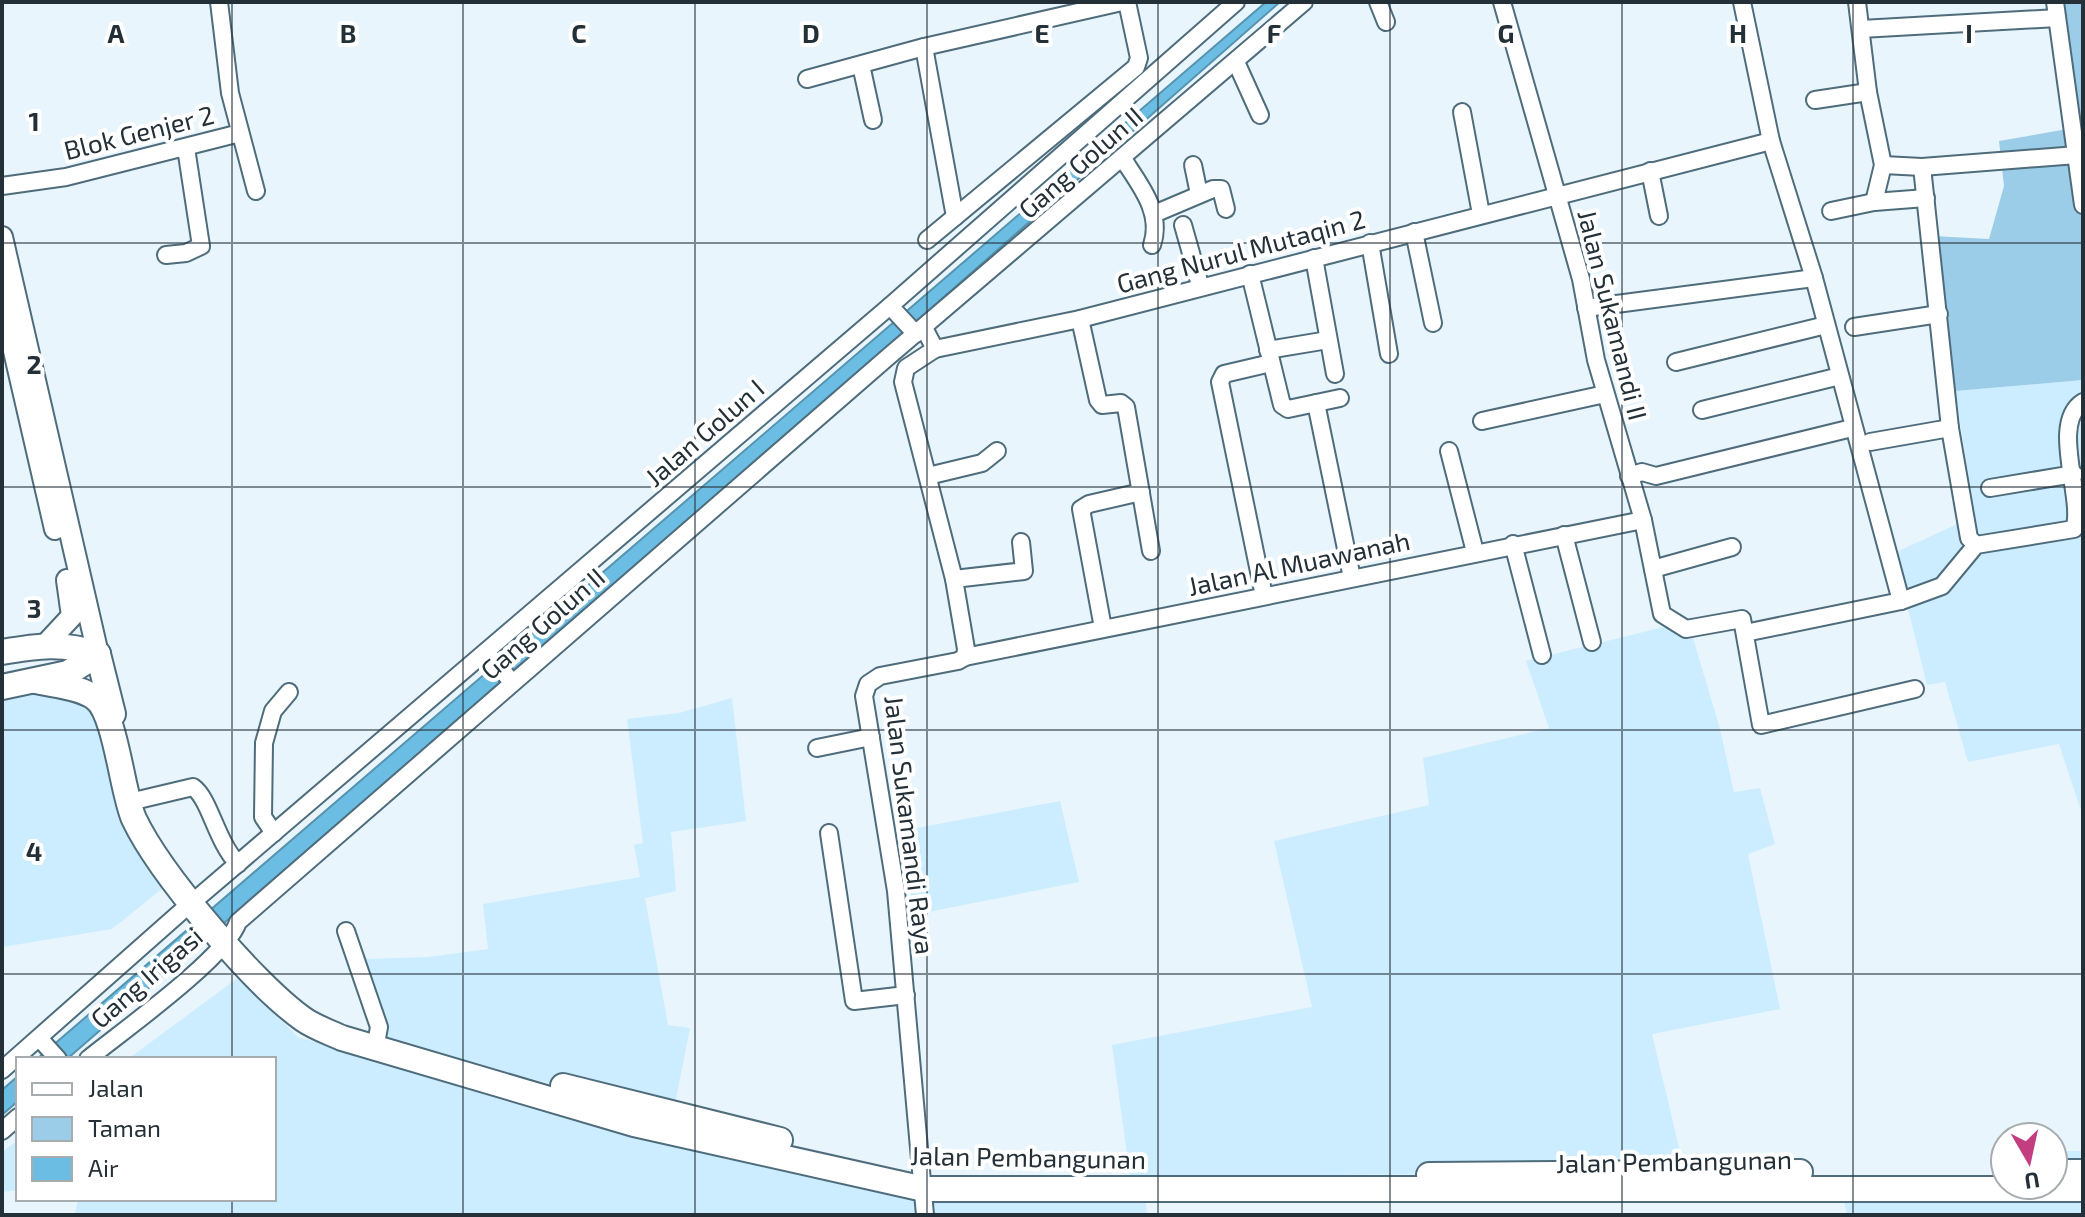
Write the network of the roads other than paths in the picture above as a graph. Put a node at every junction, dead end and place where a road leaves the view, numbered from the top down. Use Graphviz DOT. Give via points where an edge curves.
graph roads {
  1 [pos="219,2"];
  2 [pos="1125,2"];
  3 [pos="1236,2"];
  4 [pos="1304,2"];
  5 [pos="1378,2"];
  6 [pos="1502,2"];
  7 [pos="1742,2"];
  8 [pos="1857,2"];
  9 [pos="1074,6"];
  10 [pos="2056,10"];
  11 [pos="1386,22"];
  12 [pos="1861,29"];
  13 [pos="924,47"];
  14 [pos="1236,62"];
  15 [pos="861,65"];
  16 [pos="807,79"];
  17 [pos="1868,92"];
  18 [pos="1815,100"];
  19 [pos="1462,112"];
  20 [pos="1260,115"];
  21 [pos="873,120"];
  22 [pos="240,133"];
  23 [pos="1771,141"];
  24 [pos="186,148"];
  25 [pos="2077,155"];
  26 [pos="1123,159"];
  27 [pos="1193,165"];
  28 [pos="1883,165"];
  29 [pos="1922,167"];
  30 [pos="1650,171"];
  31 [pos="2,186"];
  32 [pos="256,191"];
  33 [pos="1199,194"];
  34 [pos="1557,195"];
  35 [pos="1926,198"];
  36 [pos="1874,202"];
  37 [pos="2083,205"];
  38 [pos="1226,209"];
  39 [pos="1831,211"];
  40 [pos="1154,214"];
  41 [pos="1481,214"];
  42 [pos="1659,216"];
  43 [pos="955,217"];
  44 [pos="1183,225"];
  45 [pos="1414,232"];
  46 [pos="2,237"];
  47 [pos="927,240"];
  48 [pos="1370,243"];
  49 [pos="1152,245"];
  50 [pos="166,255"];
  51 [pos="1314,258"];
  52 [pos="1250,274"];
  53 [pos="1814,278"];
  54 [pos="1200,285"];
  55 [pos="2,299"];
  56 [pos="892,308"];
  57 [pos="1586,308"];
  58 [pos="1939,314"];
  59 [pos="1080,319"];
  60 [pos="1433,323"];
  61 [pos="1826,325"];
  62 [pos="1854,327"];
  63 [pos="917,330"];
  64 [pos="1328,340"];
  65 [pos="935,349"];
  66 [pos="1389,354"];
  67 [pos="888,357"];
  68 [pos="1270,357"];
  69 [pos="1676,362"];
  70 [pos="906,368"];
  71 [pos="1335,374"];
  72 [pos="1840,376"];
  73 [pos="1605,394"];
  74 [pos="1340,398"];
  75 [pos="2083,402"];
  76 [pos="1316,403"];
  77 [pos="1702,410"];
  78 [pos="1482,421"];
  79 [pos="1852,428"];
  80 [pos="1950,428"];
  81 [pos="1870,442"];
  82 [pos="997,451"];
  83 [pos="1449,451"];
  84 [pos="2074,474"];
  85 [pos="928,476"];
  86 [pos="1629,476"];
  87 [pos="1990,488"];
  88 [pos="1141,492"];
  89 [pos="1643,520"];
  90 [pos="1564,535"];
  91 [pos="1021,542"];
  92 [pos="1513,544"];
  93 [pos="1976,545"];
  94 [pos="1732,547"];
  95 [pos="1151,551"];
  96 [pos="1475,552"];
  97 [pos="1653,569"];
  98 [pos="1352,578"];
  99 [pos="954,579"];
  100 [pos="1264,596"];
  101 [pos="1901,601"];
  102 [pos="1742,626"];
  103 [pos="1103,628"];
  104 [pos="1592,642"];
  105 [pos="46,644"];
  106 [pos="2,652"];
  107 [pos="98,654"];
  108 [pos="1542,655"];
  109 [pos="490,656"];
  110 [pos="965,657"];
  111 [pos="36,681"];
  112 [pos="511,681"];
  113 [pos="2,687"];
  114 [pos="1915,689"];
  115 [pos="289,692"];
  116 [pos="871,737"];
  117 [pos="817,748"];
  118 [pos="138,800"];
  119 [pos="274,833"];
  120 [pos="829,833"];
  121 [pos="238,864"];
  122 [pos="199,901"];
  123 [pos="346,931"];
  124 [pos="228,934"];
  125 [pos="906,995"];
  126 [pos="377,1038"];
  127 [pos="48,1048"];
  128 [pos="29,1057"];
  129 [pos="90,1057"];
  130 [pos="1989,1172"];
  131 [pos="923,1182"];
  132 [pos="2083,1189"];
  133 [pos="925,1215"];
  1 -- 22 [label="street"];
  2 -- 9 [label="street"];
  2 -- 43 [label="street" via="1139,58 1136,67"];
  3 -- 56 [label="street, Jalan Golun I"];
  4 -- 14 [label="street, Gang Golun II"];
  5 -- 11 [label="street"];
  6 -- 34 [label="street, Jalan Sukamandi II"];
  7 -- 23 [label="street"];
  8 -- 12 [label="street"];
  9 -- 13 [label="street"];
  10 -- 12 [label="street"];
  10 -- 25 [label="street"];
  12 -- 17 [label="street"];
  13 -- 15 [label="street"];
  13 -- 43 [label="street"];
  14 -- 20 [label="street"];
  14 -- 26 [label="street, Gang Golun II"];
  15 -- 16 [label="street"];
  15 -- 21 [label="street"];
  17 -- 18 [label="street"];
  17 -- 28 [label="street"];
  19 -- 41 [label="street"];
  22 -- 24 [label="street, Blok Genjer 2"];
  22 -- 32 [label="street"];
  23 -- 30 [label="street, Gang Nurul Mutaqin 2"];
  23 -- 53 [label="street"];
  24 -- 31 [label="street, Blok Genjer 2" via="66,177"];
  24 -- 50 [label="street" via="201,246"];
  25 -- 29 [label="street"];
  25 -- 37 [label="street"];
  26 -- 40 [label="street"];
  26 -- 63 [label="street, Gang Golun II"];
  27 -- 33 [label="street"];
  28 -- 29 [label="street"];
  28 -- 36 [label="street"];
  29 -- 35 [label="street"];
  30 -- 34 [label="street, Gang Nurul Mutaqin 2"];
  30 -- 42 [label="street"];
  33 -- 38 [label="street" via="1221,189"];
  33 -- 40 [label="street"];
  34 -- 41 [label="street, Gang Nurul Mutaqin 2"];
  34 -- 57 [label="street, Jalan Sukamandi II"];
  35 -- 36 [label="street"];
  35 -- 58 [label="street"];
  36 -- 39 [label="street"];
  40 -- 49 [label="street" via="1157,231"];
  41 -- 45 [label="street, Gang Nurul Mutaqin 2"];
  43 -- 47 [label="street"];
  44 -- 54 [label="street"];
  45 -- 48 [label="street, Gang Nurul Mutaqin 2"];
  45 -- 60 [label="street"];
  46 -- 107 [label="street"];
  48 -- 51 [label="street, Gang Nurul Mutaqin 2"];
  48 -- 66 [label="street"];
  51 -- 52 [label="street, Gang Nurul Mutaqin 2"];
  51 -- 64 [label="street"];
  52 -- 54 [label="street, Gang Nurul Mutaqin 2"];
  52 -- 68 [label="street"];
  53 -- 57 [label="street"];
  53 -- 61 [label="street"];
  54 -- 59 [label="street, Gang Nurul Mutaqin 2"];
  55 -- 105 [label="street" via="72,601 72,616"];
  56 -- 63 [label="street"];
  56 -- 109 [label="street, Jalan Golun I"];
  57 -- 73 [label="street, Jalan Sukamandi II"];
  58 -- 62 [label="street"];
  58 -- 80 [label="street"];
  59 -- 65 [label="street, Gang Nurul Mutaqin 2"];
  59 -- 88 [label="street" via="1098,400 1126,407"];
  61 -- 69 [label="street"];
  61 -- 72 [label="street"];
  63 -- 65 [label="street"];
  63 -- 67 [label="street, Gang Golun II"];
  64 -- 68 [label="street"];
  64 -- 71 [label="street"];
  65 -- 70 [label="street"];
  67 -- 70 [label="street"];
  67 -- 112 [label="street, Gang Golun II"];
  68 -- 76 [label="street" via="1284,408"];
  68 -- 100 [label="street" via="1224,374 1220,382"];
  70 -- 85 [label="street" via="903,382"];
  72 -- 77 [label="street"];
  72 -- 79 [label="street"];
  73 -- 78 [label="street"];
  73 -- 86 [label="street, Jalan Sukamandi II"];
  74 -- 76 [label="street"];
  75 -- 84 [label="street" via="2070,425"];
  76 -- 98 [label="street"];
  79 -- 86 [label="street" via="1656,476"];
  79 -- 101 [label="street"];
  80 -- 81 [label="street"];
  80 -- 93 [label="street" via="1969,538"];
  82 -- 85 [label="street" via="982,463"];
  83 -- 96 [label="street"];
  84 -- 87 [label="street"];
  84 -- 93 [label="street" via="2080,514 2074,529"];
  85 -- 99 [label="street"];
  86 -- 89 [label="street, Jalan Sukamandi II"];
  88 -- 95 [label="street"];
  88 -- 103 [label="street" via="1081,509"];
  89 -- 90 [label="street, Jalan Al Muawanah"];
  89 -- 97 [label="street, Jalan Sukamandi II"];
  90 -- 92 [label="street, Jalan Al Muawanah"];
  90 -- 104 [label="street"];
  91 -- 99 [label="street" via="1024,571"];
  92 -- 96 [label="street, Jalan Al Muawanah"];
  92 -- 108 [label="street"];
  93 -- 101 [label="street" via="1942,586"];
  94 -- 97 [label="street"];
  96 -- 98 [label="street, Jalan Al Muawanah"];
  97 -- 102 [label="street, Jalan Sukamandi II" via="1662,614 1686,629"];
  98 -- 100 [label="street, Jalan Al Muawanah"];
  99 -- 110 [label="street"];
  100 -- 103 [label="street, Jalan Al Muawanah"];
  101 -- 102 [label="street"];
  102 -- 114 [label="street" via="1761,725"];
  103 -- 110 [label="street, Jalan Al Muawanah"];
  105 -- 106 [label="main road"];
  105 -- 107 [label="main road"];
  107 -- 111 [label="main road" via="68,673"];
  107 -- 118 [label="main road, Jalan Pembangunan"];
  109 -- 112 [label="street"];
  109 -- 119 [label="street, Jalan Golun I"];
  110 -- 116 [label="street, Jalan Sukamandi Raya" via="880,676 868,684 864,696"];
  111 -- 113 [label="main road"];
  111 -- 122 [label="main road, Jalan Pembangunan" via="98,701 133,816 151,850"];
  112 -- 124 [label="street, Gang Golun II"];
  115 -- 119 [label="street" via="273,711 264,743 263,817"];
  116 -- 117 [label="street"];
  116 -- 125 [label="street, Jalan Sukamandi Raya" via="896,891"];
  118 -- 121 [label="street" via="193,787 203,794 223,849"];
  118 -- 122 [label="main road, Jalan Pembangunan" via="155,840"];
  119 -- 121 [label="street, Jalan Golun I"];
  120 -- 125 [label="street" via="854,1001"];
  121 -- 122 [label="street, Jalan Golun I"];
  122 -- 124 [label="main road, Jalan Pembangunan"];
  122 -- 127 [label="street, Jalan Golun I"];
  123 -- 126 [label="street" via="379,1027"];
  124 -- 126 [label="main road, Jalan Pembangunan" via="313,1011"];
  124 -- 129 [label="street, Gang Irigasi"];
  124 -- 131 [label="main road, Jalan Pembangunan" via="275,995 305,1021 342,1038 634,1124"];
  125 -- 131 [label="street, Jalan Sukamandi Raya"];
  126 -- 131 [label="main road, Jalan Pembangunan"];
  127 -- 128 [label="street, Jalan Golun I"];
  130 -- 131 [label="main road, Jalan Pembangunan"];
  131 -- 132 [label="main road, Jalan Pembangunan"];
  131 -- 133 [label="street, Jalan Sukamandi Raya"];
}
